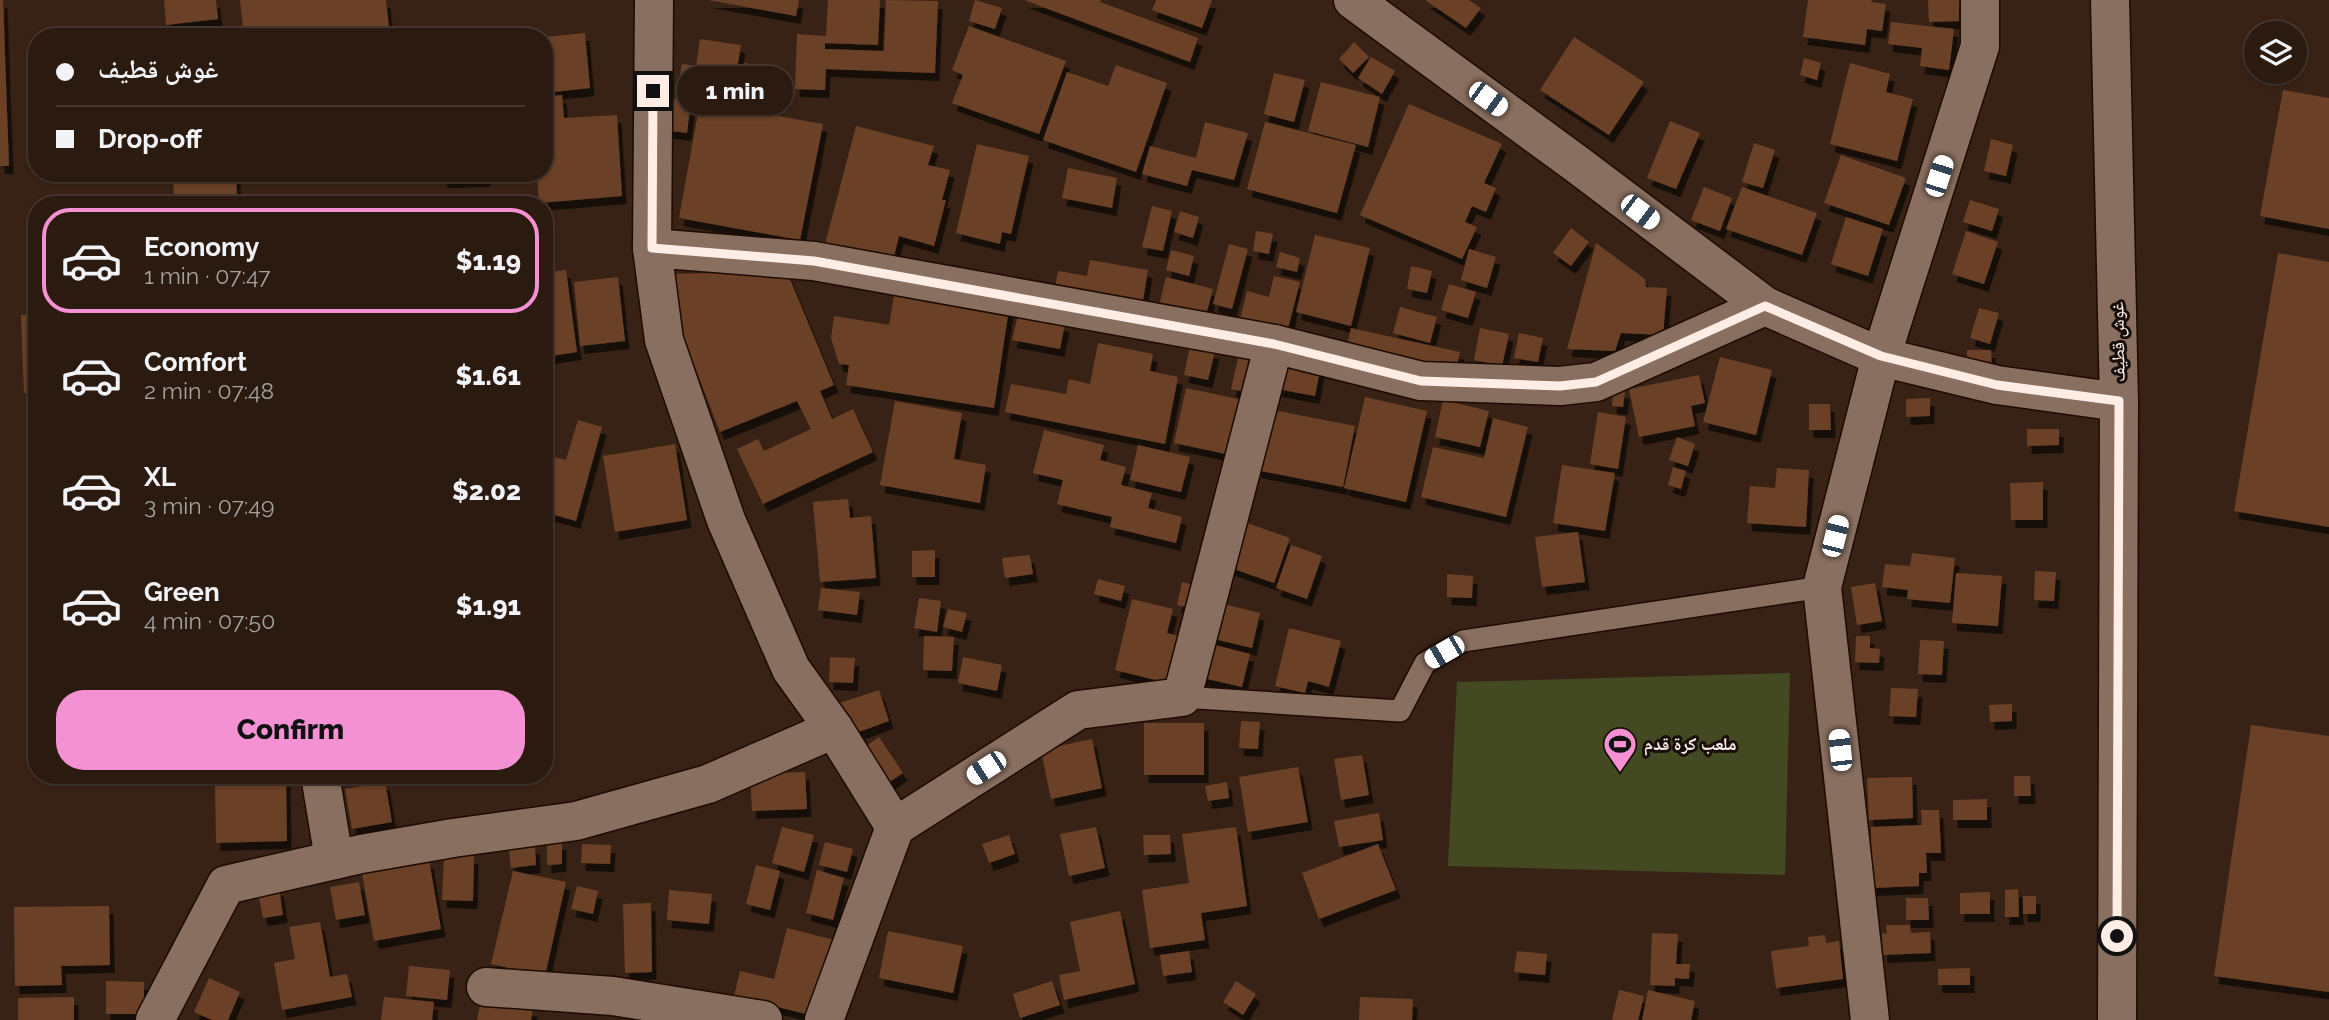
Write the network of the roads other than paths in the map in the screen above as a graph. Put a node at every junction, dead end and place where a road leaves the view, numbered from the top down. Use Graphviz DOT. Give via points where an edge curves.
graph roads {
  1 [pos="654,0"];
  2 [pos="1353,0"];
  3 [pos="1980,0"];
  4 [pos="2110,0"];
  5 [pos="652,248"];
  6 [pos="1765,306"];
  7 [pos="1274,344"];
  8 [pos="1881,356"];
  9 [pos="2119,401"];
  10 [pos="1822,587"];
  11 [pos="1182,697"];
  12 [pos="834,729"];
  13 [pos="322,784"];
  14 [pos="895,827"];
  15 [pos="334,859"];
  16 [pos="486,987"];
  17 [pos="155,1020"];
  18 [pos="763,1020"];
  19 [pos="824,1020"];
  20 [pos="1870,1020"];
  21 [pos="2117,1020"];
  1 -- 5 [label="street"];
  2 -- 6 [label="street"];
  3 -- 8 [label="street" via="1980,46"];
  4 -- 9 [label="street, غوش قطيف"];
  5 -- 7 [label="street" via="814,261"];
  5 -- 12 [label="street" via="664,340 726,520 791,669"];
  6 -- 7 [label="street" via="1596,382 1560,386 1421,381"];
  6 -- 8 [label="street"];
  7 -- 11 [label="street"];
  8 -- 9 [label="street" via="1997,385"];
  8 -- 10 [label="street"];
  9 -- 21 [label="street, غوش قطيف"];
  10 -- 11 [label="lane" via="1462,640 1424,663 1400,712"];
  10 -- 20 [label="street"];
  11 -- 14 [label="street" via="1078,710"];
  12 -- 14 [label="street"];
  12 -- 15 [label="street" via="708,784 576,821"];
  13 -- 15 [label="street"];
  14 -- 19 [label="street"];
  15 -- 17 [label="street" via="226,885"];
  16 -- 18 [label="street" via="613,996"];
}
